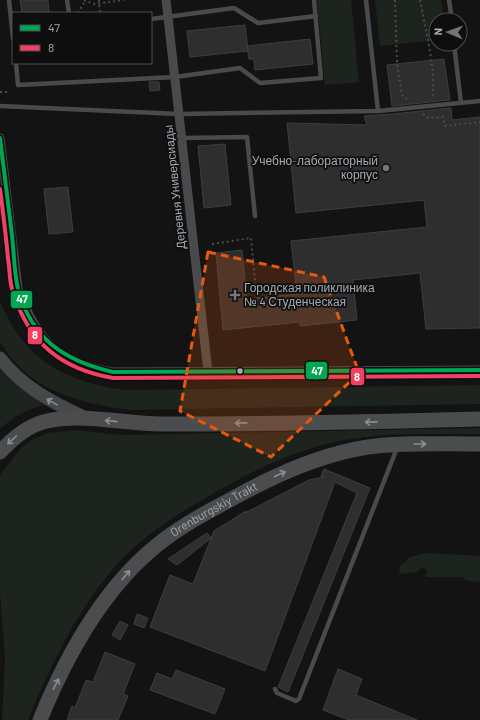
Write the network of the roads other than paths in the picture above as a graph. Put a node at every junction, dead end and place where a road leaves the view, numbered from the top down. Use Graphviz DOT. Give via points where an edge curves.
graph roads {
  1 [pos="9,0"];
  2 [pos="67,0"];
  3 [pos="166,0"];
  4 [pos="314,0"];
  5 [pos="366,0"];
  6 [pos="450,0"];
  7 [pos="69,12"];
  8 [pos="451,12"];
  9 [pos="316,16"];
  10 [pos="168,17"];
  11 [pos="152,19"];
  12 [pos="12,28"];
  13 [pos="455,52"];
  14 [pos="16,64"];
  15 [pos="175,77"];
  16 [pos="480,101"];
  17 [pos="461,103"];
  18 [pos="0,106"];
  19 [pos="378,111"];
  20 [pos="179,114"];
  21 [pos="0,138"];
  22 [pos="182,138"];
  23 [pos="256,216"];
  24 [pos="0,358"];
  25 [pos="480,370"];
  26 [pos="208,372"];
  27 [pos="87,419"];
  28 [pos="480,419"];
  29 [pos="398,444"];
  30 [pos="480,444"];
  31 [pos="0,452"];
  32 [pos="275,689"];
  33 [pos="40,720"];
  1 -- 12 [label="lane"];
  2 -- 7 [label="lane"];
  3 -- 10 [label="street, Деревня Универсиады"];
  4 -- 9 [label="lane"];
  5 -- 19 [label="lane"];
  6 -- 8 [label="lane"];
  9 -- 10 [label="lane" via="258,23 234,8"];
  9 -- 15 [label="lane" via="321,78 260,83 240,68"];
  10 -- 11 [label="lane"];
  10 -- 15 [label="street, Деревня Универсиады"];
  13 -- 17 [label="lane"];
  14 -- 15 [label="lane" via="18,85"];
  15 -- 20 [label="street, Деревня Универсиады"];
  16 -- 17 [label="lane"];
  17 -- 19 [label="lane"];
  18 -- 20 [label="lane"];
  19 -- 20 [label="lane"];
  20 -- 22 [label="street, Деревня Универсиады"];
  21 -- 26 [label="street" via="18,288 34,326 47,341 62,356 88,367 114,372"];
  22 -- 23 [label="lane" via="247,137"];
  22 -- 26 [label="street, Деревня Универсиады"];
  27 -- 24 [label="main road, one-way" via="51,402 25,384"];
  25 -- 26 [label="street"];
  28 -- 27 [label="main road, one-way" via="160,424"];
  27 -- 31 [label="main road, one-way" via="63,419 30,427"];
  29 -- 30 [label="main road, Orenburgskiy Trakt, one-way"];
  29 -- 32 [label="lane" via="299,699 296,701 286,698"];
  33 -- 29 [label="main road, Orenburgskiy Trakt, one-way" via="77,644 104,602 132,568 156,546 187,524 259,484 297,467 335,454"];
}
